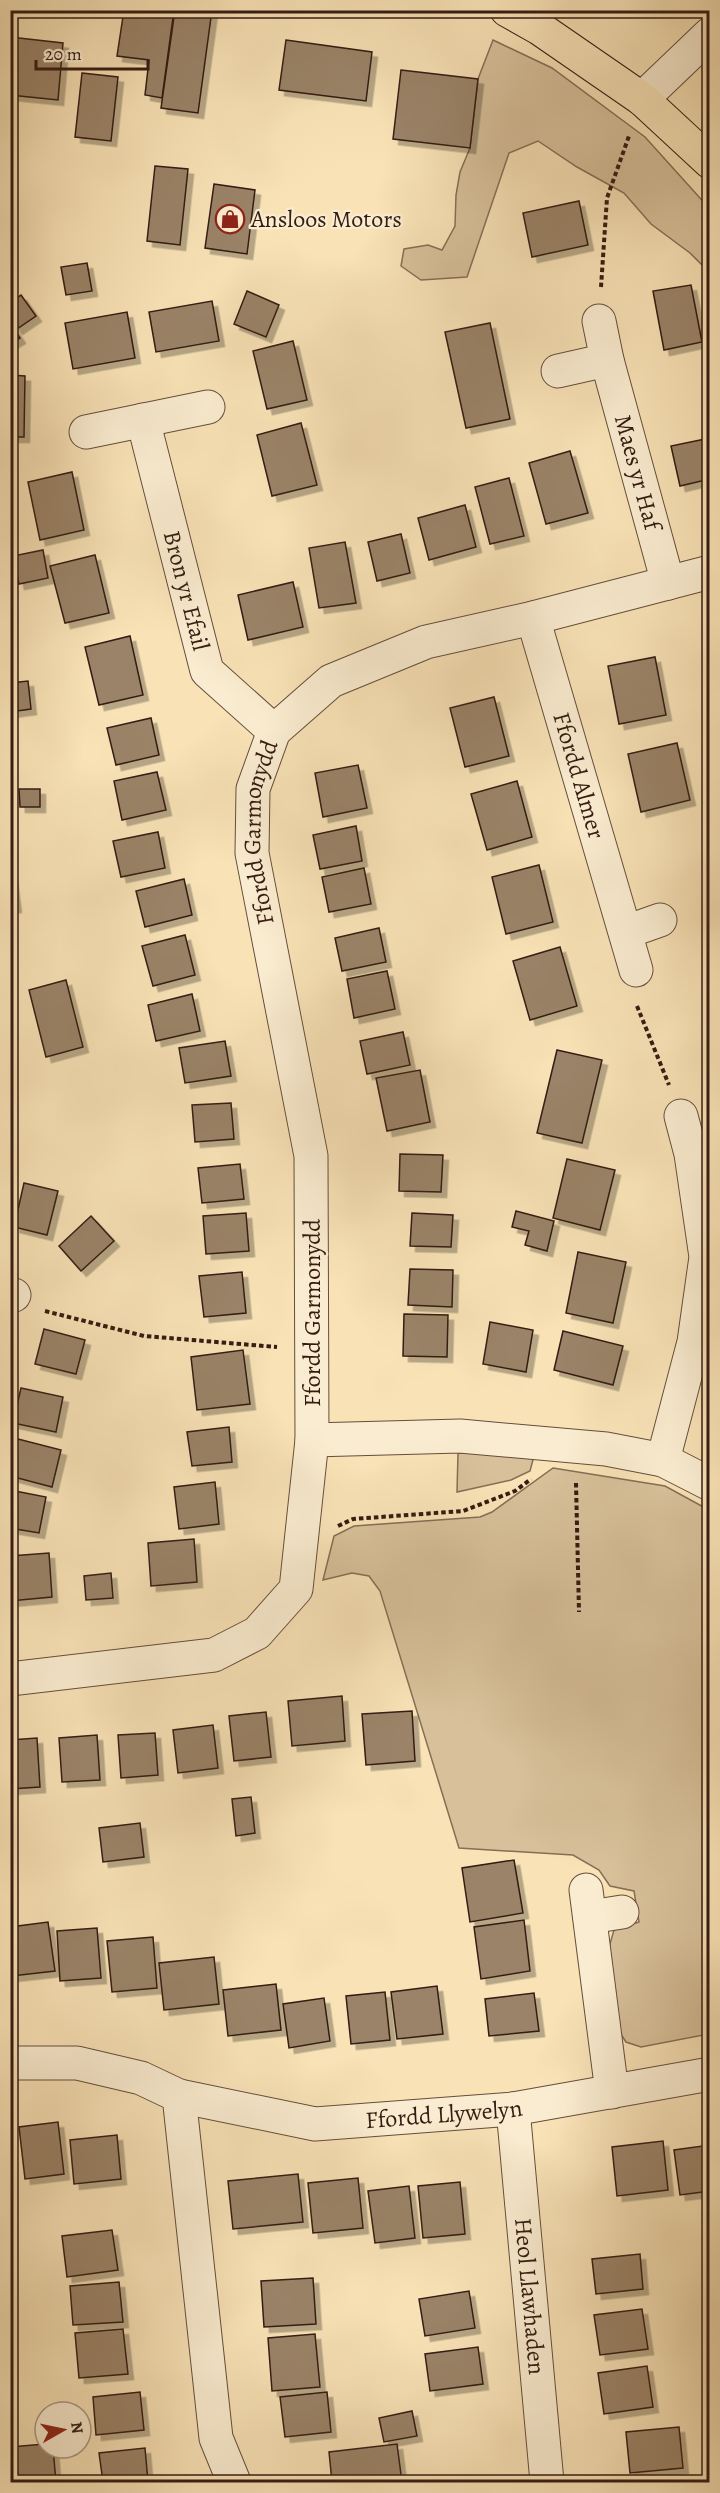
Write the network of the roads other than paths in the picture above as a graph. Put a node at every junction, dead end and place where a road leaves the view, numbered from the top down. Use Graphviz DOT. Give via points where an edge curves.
graph roads {
  1 [pos="507,10"];
  2 [pos="710,34"];
  3 [pos="642,99"];
  4 [pos="710,162"];
  5 [pos="599,321"];
  6 [pos="607,360"];
  7 [pos="558,371"];
  8 [pos="208,407"];
  9 [pos="143,420"];
  10 [pos="86,432"];
  11 [pos="710,572"];
  12 [pos="668,583"];
  13 [pos="533,618"];
  14 [pos="274,731"];
  15 [pos="660,920"];
  16 [pos="626,932"];
  17 [pos="636,970"];
  18 [pos="681,1116"];
  19 [pos="700,1152"];
  20 [pos="312,1440"];
  21 [pos="663,1460"];
  22 [pos="710,1484"];
  23 [pos="10,1679"];
  24 [pos="622,1912"];
  25 [pos="10,2063"];
  26 [pos="710,2074"];
  27 [pos="612,2092"];
  28 [pos="179,2096"];
  29 [pos="513,2109"];
  30 [pos="234,2482"];
  31 [pos="547,2482"];
  1 -- 3 [label="main road"];
  2 -- 3 [label="street"];
  3 -- 4 [label="main road"];
  5 -- 6 [label="street, Maes yr Haf"];
  6 -- 7 [label="street"];
  6 -- 12 [label="street, Maes yr Haf"];
  8 -- 9 [label="street"];
  9 -- 10 [label="street"];
  9 -- 14 [label="street, Bron yr Efail" via="207,671"];
  11 -- 12 [label="street, Ffordd Garmonydd"];
  12 -- 13 [label="street, Ffordd Garmonydd"];
  13 -- 14 [label="street, Ffordd Garmonydd" via="426,642 331,681"];
  13 -- 16 [label="street, Ffordd Almer"];
  14 -- 20 [label="street, Ffordd Garmonydd" via="253,789 252,853 311,1156"];
  15 -- 16 [label="street"];
  16 -- 17 [label="street, Ffordd Almer"];
  18 -- 19 [label="street"];
  19 -- 21 [label="street" via="706,1257 694,1342"];
  20 -- 21 [label="street, Ffordd Garmonydd" via="460,1436 606,1449"];
  20 -- 23 [label="street, Ffordd Garmonydd" via="297,1589 257,1633 214,1655"];
  21 -- 22 [label="street, Ffordd Garmonydd"];
  24 -- 27 [label="street" via="588,1904"];
  25 -- 28 [label="street, Ffordd Llywelyn" via="77,2063 141,2078"];
  26 -- 27 [label="street, Ffordd Llywelyn"];
  27 -- 29 [label="street, Ffordd Llywelyn"];
  28 -- 29 [label="street, Ffordd Llywelyn" via="315,2124"];
  28 -- 30 [label="street" via="216,2438"];
  29 -- 31 [label="street, Heol Llawhaden"];
}
